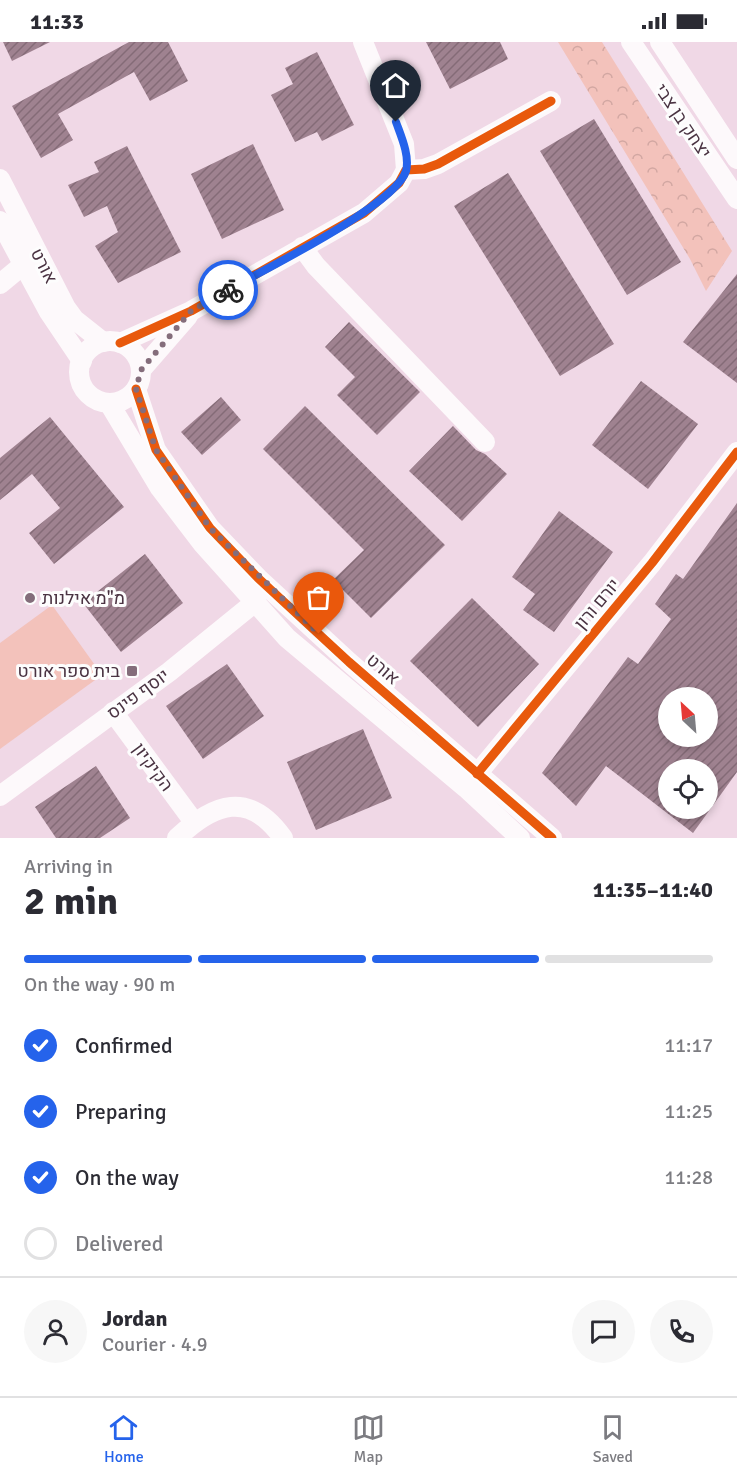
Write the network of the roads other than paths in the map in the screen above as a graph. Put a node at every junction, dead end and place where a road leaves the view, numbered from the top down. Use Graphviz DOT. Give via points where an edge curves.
graph roads {
  1 [pos="363,42"];
  2 [pos="631,42"];
  3 [pos="660,42"];
  4 [pos="551,101"];
  5 [pos="737,159"];
  6 [pos="406,170"];
  7 [pos="0,179"];
  8 [pos="737,199"];
  9 [pos="0,221"];
  10 [pos="302,248"];
  11 [pos="23,265"];
  12 [pos="0,284"];
  13 [pos="191,311"];
  14 [pos="112,343"];
  15 [pos="82,361"];
  16 [pos="141,370"];
  17 [pos="136,389"];
  18 [pos="109,403"];
  19 [pos="485,442"];
  20 [pos="737,452"];
  21 [pos="258,578"];
  22 [pos="254,603"];
  23 [pos="113,712"];
  24 [pos="477,774"];
  25 [pos="0,796"];
  26 [pos="194,822"];
  27 [pos="177,838"];
  28 [pos="283,838"];
  29 [pos="520,838"];
  30 [pos="552,838"];
  1 -- 6 [label="street" via="404,144"];
  2 -- 8 [label="street, יצחק בן צבי"];
  3 -- 5 [label="street, יצחק בן צבי"];
  4 -- 6 [label="street" via="438,165"];
  6 -- 10 [label="street" via="382,199"];
  7 -- 14 [label="street, אורט" via="66,308 74,319"];
  9 -- 11 [label="street, אורט"];
  10 -- 13 [label="street"];
  10 -- 19 [label="street"];
  11 -- 12 [label="street"];
  11 -- 15 [label="street, אורט"];
  13 -- 14 [label="street"];
  13 -- 16 [label="street"];
  14 -- 15 [label="street" via="90,349"];
  14 -- 16 [label="street" via="135,353"];
  15 -- 18 [label="street" via="80,380 84,389"];
  16 -- 17 [label="street"];
  17 -- 18 [label="street" via="129,397"];
  17 -- 21 [label="street, אורט" via="156,450 174,479 210,528"];
  18 -- 22 [label="street, אורט" via="160,488"];
  20 -- 24 [label="street, יורם ורון" via="652,563"];
  21 -- 22 [label="street"];
  21 -- 24 [label="street, אורט"];
  22 -- 23 [label="street, יוסף פינס"];
  22 -- 29 [label="street, אורט" via="287,638"];
  23 -- 25 [label="street, יוסף פינס"];
  23 -- 26 [label="street, הקיקיון"];
  24 -- 30 [label="street, אורט"];
  26 -- 27 [label="street"];
  26 -- 28 [label="street" via="221,807 242,806 265,817"];
}
